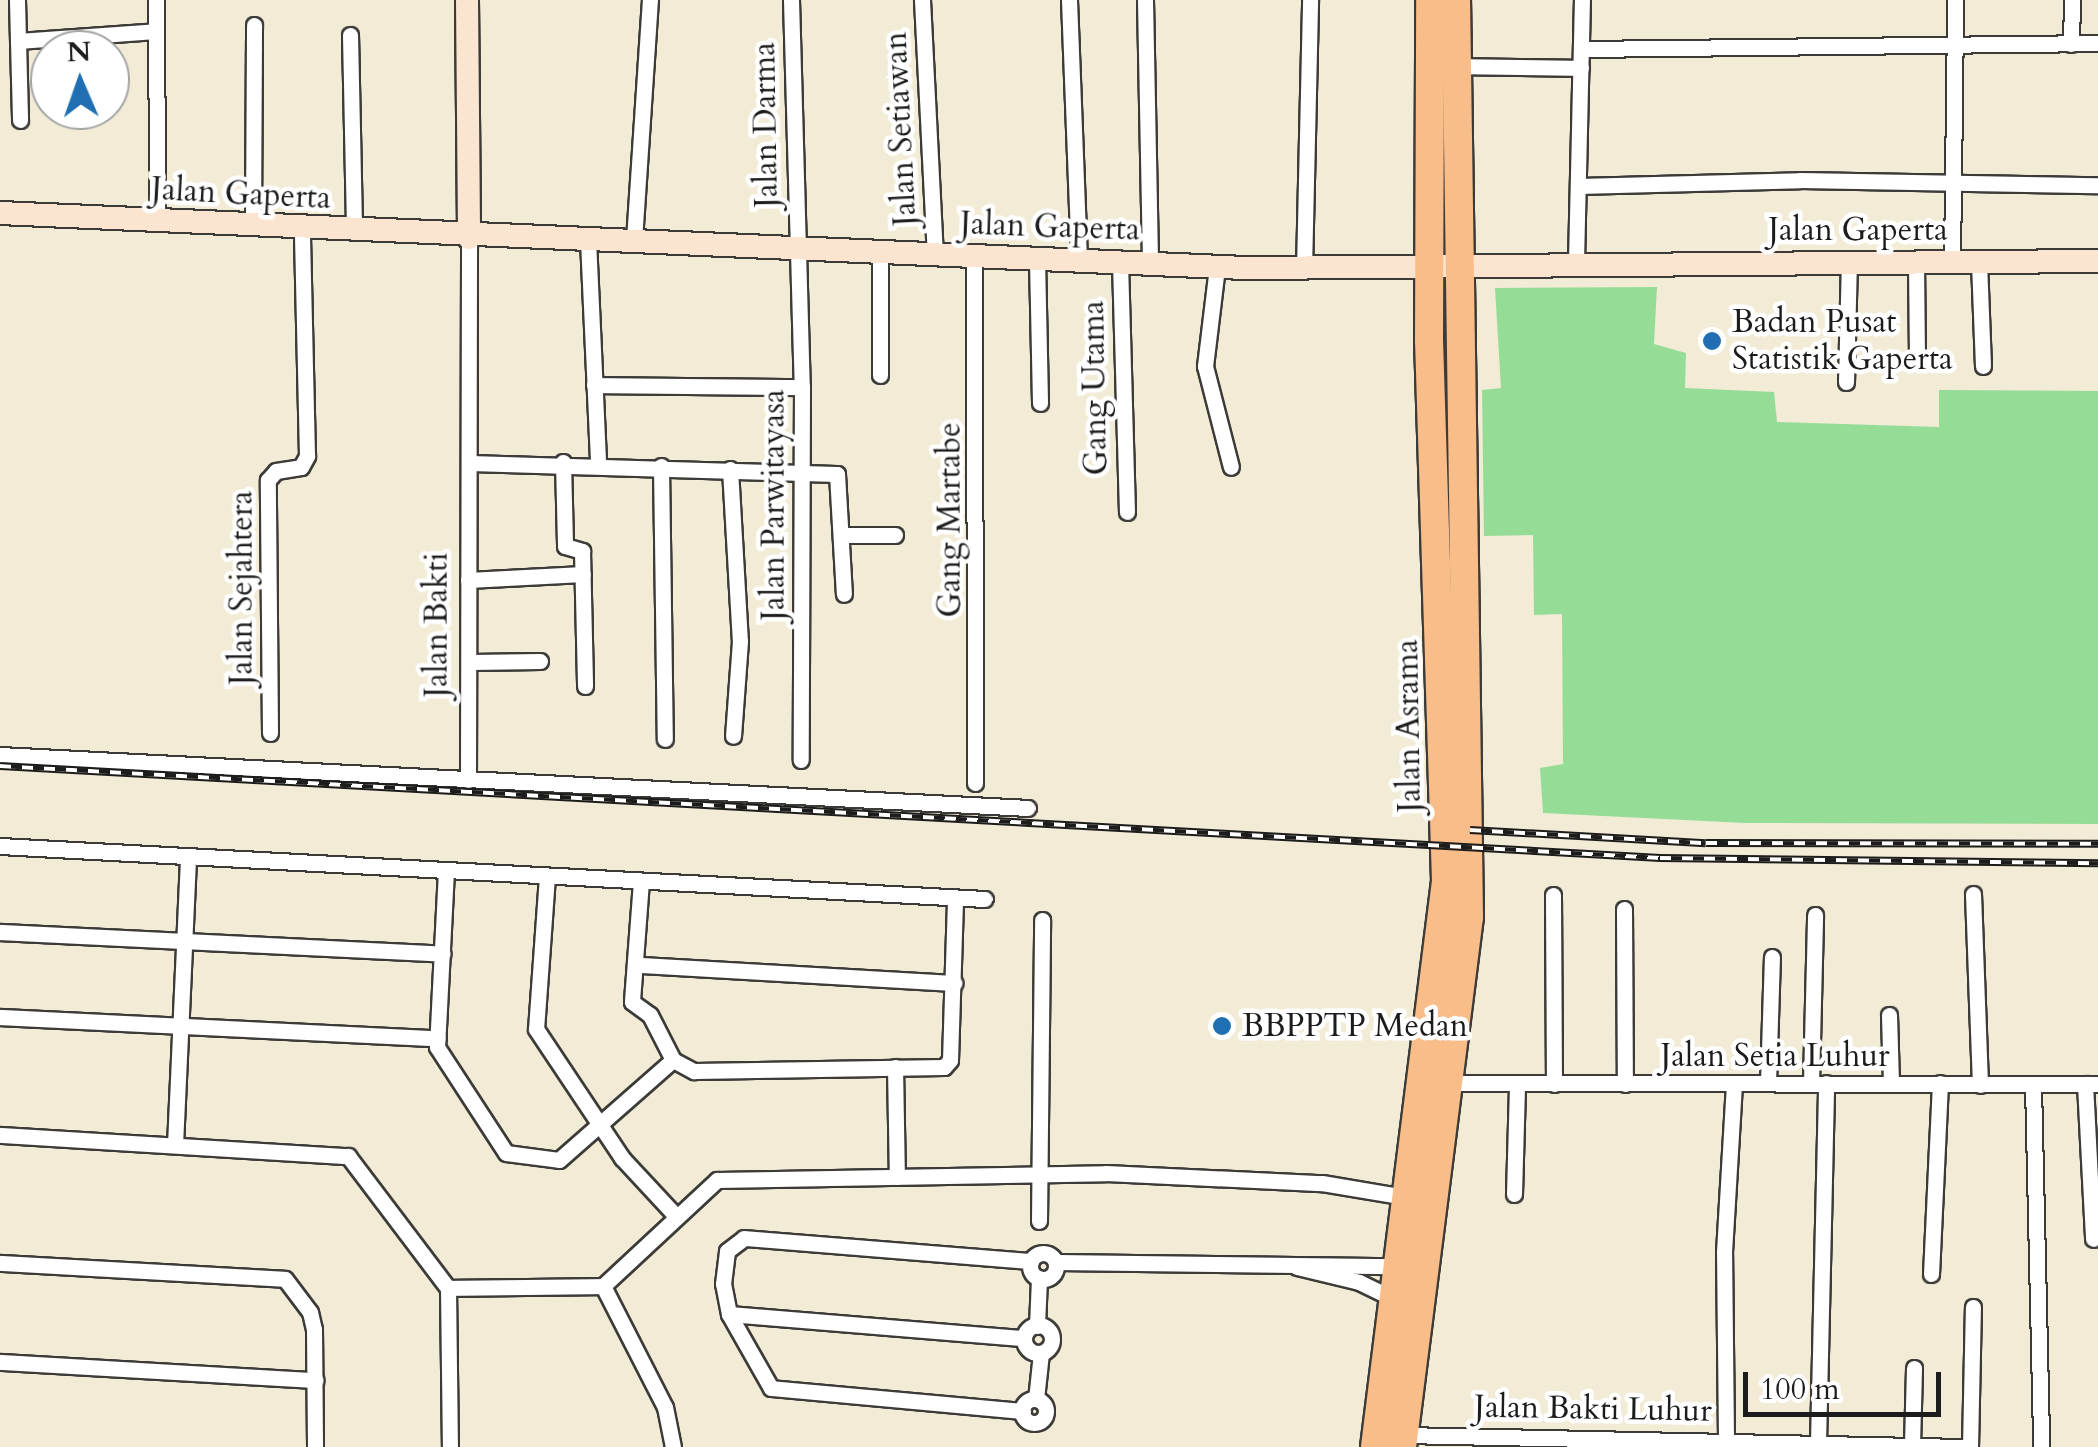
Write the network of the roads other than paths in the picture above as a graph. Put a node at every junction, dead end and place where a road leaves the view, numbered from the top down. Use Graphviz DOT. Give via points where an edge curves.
graph roads {
  1 [pos="17,0"];
  2 [pos="156,0"];
  3 [pos="467,0"];
  4 [pos="650,0"];
  5 [pos="791,0"];
  6 [pos="922,0"];
  7 [pos="1069,0"];
  8 [pos="1145,0"];
  9 [pos="1310,0"];
  10 [pos="1430,0"];
  11 [pos="1456,0"];
  12 [pos="1582,0"];
  13 [pos="1955,0"];
  14 [pos="2072,0"];
  15 [pos="254,25"];
  16 [pos="156,31"];
  17 [pos="350,35"];
  18 [pos="18,41"];
  19 [pos="2071,44"];
  20 [pos="2098,44"];
  21 [pos="1954,46"];
  22 [pos="1580,49"];
  23 [pos="1457,66"];
  24 [pos="1580,68"];
  25 [pos="20,120"];
  26 [pos="1952,185"];
  27 [pos="2098,185"];
  28 [pos="1578,186"];
  29 [pos="0,213"];
  30 [pos="157,222"];
  31 [pos="253,225"];
  32 [pos="302,230"];
  33 [pos="354,232"];
  34 [pos="469,238"];
  35 [pos="588,240"];
  36 [pos="634,240"];
  37 [pos="795,249"];
  38 [pos="880,255"];
  39 [pos="934,256"];
  40 [pos="974,256"];
  41 [pos="1037,259"];
  42 [pos="1079,260"];
  43 [pos="2098,261"];
  44 [pos="1120,262"];
  45 [pos="1576,262"];
  46 [pos="1916,262"];
  47 [pos="1952,262"];
  48 [pos="1979,262"];
  49 [pos="1150,263"];
  50 [pos="1849,263"];
  51 [pos="1457,264"];
  52 [pos="1428,265"];
  53 [pos="1230,268"];
  54 [pos="1304,269"];
  55 [pos="1918,354"];
  56 [pos="1983,366"];
  57 [pos="880,376"];
  58 [pos="1846,382"];
  59 [pos="594,384"];
  60 [pos="802,387"];
  61 [pos="1040,403"];
  62 [pos="563,462"];
  63 [pos="598,462"];
  64 [pos="469,463"];
  65 [pos="661,466"];
  66 [pos="1231,467"];
  67 [pos="730,469"];
  68 [pos="802,472"];
  69 [pos="1126,512"];
  70 [pos="895,535"];
  71 [pos="843,536"];
  72 [pos="583,574"];
  73 [pos="468,580"];
  74 [pos="844,594"];
  75 [pos="540,660"];
  76 [pos="471,662"];
  77 [pos="585,686"];
  78 [pos="270,733"];
  79 [pos="733,736"];
  80 [pos="664,739"];
  81 [pos="0,755"];
  82 [pos="801,760"];
  83 [pos="468,780"];
  84 [pos="975,784"];
  85 [pos="1028,808"];
  86 [pos="0,846"];
  87 [pos="188,858"];
  88 [pos="446,870"];
  89 [pos="547,876"];
  90 [pos="641,881"];
  91 [pos="1973,894"];
  92 [pos="1553,895"];
  93 [pos="955,898"];
  94 [pos="985,899"];
  95 [pos="1624,908"];
  96 [pos="1814,914"];
  97 [pos="1042,920"];
  98 [pos="0,932"];
  99 [pos="181,942"];
  100 [pos="442,954"];
  101 [pos="1772,956"];
  102 [pos="640,965"];
  103 [pos="954,983"];
  104 [pos="1889,1014"];
  105 [pos="0,1017"];
  106 [pos="179,1026"];
  107 [pos="437,1038"];
  108 [pos="673,1060"];
  109 [pos="895,1067"];
  110 [pos="1452,1083"];
  111 [pos="1818,1083"];
  112 [pos="1890,1083"];
  113 [pos="1517,1084"];
  114 [pos="1554,1084"];
  115 [pos="1625,1084"];
  116 [pos="1734,1084"];
  117 [pos="1768,1084"];
  118 [pos="1940,1084"];
  119 [pos="1980,1084"];
  120 [pos="2032,1084"];
  121 [pos="2091,1084"];
  122 [pos="602,1126"];
  123 [pos="0,1135"];
  124 [pos="174,1145"];
  125 [pos="1038,1174"];
  126 [pos="897,1177"];
  127 [pos="1394,1194"];
  128 [pos="1514,1194"];
  129 [pos="674,1214"];
  130 [pos="1038,1221"];
  131 [pos="2093,1239"];
  132 [pos="1031,1261"];
  133 [pos="1056,1262"];
  134 [pos="0,1263"];
  135 [pos="1362,1263"];
  136 [pos="1293,1266"];
  137 [pos="1396,1266"];
  138 [pos="1931,1274"];
  139 [pos="1039,1278"];
  140 [pos="1359,1282"];
  141 [pos="604,1286"];
  142 [pos="448,1288"];
  143 [pos="1393,1300"];
  144 [pos="1421,1305"];
  145 [pos="1973,1307"];
  146 [pos="729,1314"];
  147 [pos="1037,1326"];
  148 [pos="1024,1338"];
  149 [pos="1041,1353"];
  150 [pos="0,1362"];
  151 [pos="1914,1368"];
  152 [pos="316,1380"];
  153 [pos="1402,1441"];
  154 [pos="1714,1441"];
  155 [pos="1794,1444"];
  156 [pos="1818,1444"];
  157 [pos="1866,1446"];
  158 [pos="1912,1446"];
  159 [pos="315,1447"];
  160 [pos="450,1447"];
  161 [pos="674,1447"];
  162 [pos="1374,1447"];
  163 [pos="1962,1447"];
  164 [pos="1970,1447"];
  165 [pos="2041,1447"];
  1 -- 18 [label="street"];
  2 -- 16 [label="street"];
  3 -- 34 [label="street, Jalan Bakti"];
  4 -- 36 [label="street"];
  5 -- 37 [label="street, Jalan Darma"];
  6 -- 39 [label="street, Jalan Setiawan"];
  7 -- 42 [label="street"];
  8 -- 49 [label="street"];
  9 -- 54 [label="street"];
  10 -- 52 [label="highway, Jalan Asrama"];
  11 -- 23 [label="highway, Jalan Asrama"];
  12 -- 22 [label="street"];
  13 -- 21 [label="street"];
  14 -- 19 [label="street"];
  15 -- 31 [label="street"];
  16 -- 18 [label="street"];
  16 -- 30 [label="street"];
  17 -- 33 [label="street"];
  18 -- 25 [label="street"];
  19 -- 20 [label="street"];
  19 -- 21 [label="street"];
  21 -- 22 [label="street"];
  21 -- 26 [label="street"];
  22 -- 24 [label="street"];
  23 -- 24 [label="street"];
  23 -- 51 [label="highway, Jalan Asrama"];
  24 -- 28 [label="street"];
  26 -- 27 [label="street"];
  26 -- 28 [label="street" via="1800,180"];
  26 -- 47 [label="street"];
  28 -- 45 [label="street"];
  29 -- 30 [label="street, Jalan Gaperta"];
  30 -- 31 [label="street, Jalan Gaperta"];
  31 -- 32 [label="street, Jalan Gaperta"];
  32 -- 33 [label="street, Jalan Gaperta"];
  32 -- 78 [label="street, Jalan Sejahtera" via="307,460 268,480"];
  33 -- 34 [label="street, Jalan Gaperta"];
  34 -- 35 [label="street, Jalan Gaperta"];
  34 -- 64 [label="street, Jalan Bakti"];
  35 -- 36 [label="street, Jalan Gaperta"];
  35 -- 59 [label="street"];
  36 -- 37 [label="street, Jalan Gaperta"];
  37 -- 38 [label="street, Jalan Gaperta"];
  37 -- 60 [label="street, Jalan Parwitayasa"];
  38 -- 39 [label="street, Jalan Gaperta"];
  38 -- 57 [label="street"];
  39 -- 40 [label="street, Jalan Gaperta"];
  40 -- 41 [label="street, Jalan Gaperta"];
  40 -- 84 [label="street, Gang Martabe"];
  41 -- 42 [label="street, Jalan Gaperta"];
  41 -- 61 [label="street"];
  42 -- 44 [label="street, Jalan Gaperta"];
  43 -- 48 [label="street, Jalan Gaperta"];
  44 -- 49 [label="street, Jalan Gaperta"];
  44 -- 69 [label="street, Gang Utama"];
  45 -- 50 [label="street, Jalan Gaperta"];
  45 -- 51 [label="street, Jalan Gaperta"];
  46 -- 47 [label="street, Jalan Gaperta"];
  46 -- 50 [label="street, Jalan Gaperta"];
  46 -- 55 [label="street"];
  47 -- 48 [label="street, Jalan Gaperta"];
  48 -- 56 [label="street"];
  49 -- 53 [label="street, Jalan Gaperta"];
  50 -- 58 [label="street"];
  51 -- 52 [label="street, Jalan Gaperta"];
  51 -- 110 [label="highway, Jalan Asrama" via="1470,848"];
  52 -- 54 [label="street, Jalan Gaperta"];
  52 -- 127 [label="highway, Jalan Asrama" via="1446,881"];
  53 -- 54 [label="street, Jalan Gaperta"];
  53 -- 66 [label="street" via="1205,366"];
  59 -- 60 [label="street"];
  59 -- 63 [label="street"];
  60 -- 68 [label="street, Jalan Parwitayasa"];
  62 -- 63 [label="street"];
  62 -- 64 [label="street"];
  62 -- 72 [label="street" via="565,546 581,550"];
  63 -- 65 [label="street"];
  64 -- 73 [label="street, Jalan Bakti"];
  65 -- 67 [label="street"];
  65 -- 80 [label="street"];
  67 -- 68 [label="street"];
  67 -- 79 [label="street" via="740,632"];
  68 -- 71 [label="street" via="838,475"];
  68 -- 82 [label="street, Jalan Parwitayasa"];
  70 -- 71 [label="street"];
  71 -- 74 [label="street"];
  72 -- 73 [label="street"];
  72 -- 77 [label="street"];
  73 -- 76 [label="street, Jalan Bakti"];
  75 -- 76 [label="street"];
  76 -- 83 [label="street, Jalan Bakti"];
  81 -- 83 [label="street"];
  83 -- 85 [label="street"];
  86 -- 87 [label="street"];
  87 -- 88 [label="street"];
  87 -- 99 [label="street"];
  88 -- 89 [label="street"];
  88 -- 100 [label="street"];
  89 -- 90 [label="street"];
  89 -- 122 [label="street" via="536,1028"];
  90 -- 93 [label="street"];
  90 -- 102 [label="street"];
  91 -- 119 [label="street"];
  92 -- 114 [label="street"];
  93 -- 94 [label="street"];
  93 -- 103 [label="street"];
  95 -- 115 [label="street"];
  96 -- 111 [label="street"];
  97 -- 125 [label="street"];
  98 -- 99 [label="street"];
  99 -- 100 [label="street"];
  99 -- 106 [label="street"];
  100 -- 107 [label="street"];
  101 -- 117 [label="street"];
  102 -- 103 [label="street"];
  102 -- 108 [label="street" via="632,1002 650,1015"];
  103 -- 109 [label="street" via="948,1063"];
  104 -- 112 [label="street"];
  105 -- 106 [label="street"];
  106 -- 107 [label="street"];
  106 -- 124 [label="street"];
  107 -- 122 [label="street" via="506,1153 559,1160"];
  108 -- 109 [label="street" via="694,1071"];
  108 -- 122 [label="street"];
  109 -- 126 [label="street"];
  110 -- 113 [label="street, Jalan Setia Luhur"];
  110 -- 144 [label="highway, Jalan Asrama"];
  111 -- 112 [label="street, Jalan Setia Luhur"];
  111 -- 117 [label="street, Jalan Setia Luhur"];
  111 -- 156 [label="street"];
  112 -- 118 [label="street, Jalan Setia Luhur"];
  113 -- 114 [label="street, Jalan Setia Luhur"];
  113 -- 128 [label="street"];
  114 -- 115 [label="street, Jalan Setia Luhur"];
  115 -- 116 [label="street, Jalan Setia Luhur"];
  116 -- 117 [label="street, Jalan Setia Luhur"];
  116 -- 154 [label="street"];
  118 -- 119 [label="street, Jalan Setia Luhur"];
  118 -- 138 [label="street"];
  119 -- 120 [label="street, Jalan Setia Luhur"];
  120 -- 121 [label="street, Jalan Setia Luhur"];
  120 -- 165 [label="street"];
  121 -- 131 [label="street"];
  122 -- 129 [label="street"];
  123 -- 124 [label="street"];
  124 -- 142 [label="street" via="348,1156"];
  125 -- 126 [label="street"];
  125 -- 127 [label="street" via="1342,1186"];
  125 -- 130 [label="street"];
  126 -- 129 [label="street" via="717,1180"];
  127 -- 137 [label="highway, Jalan Asrama"];
  129 -- 141 [label="street"];
  132 -- 133 [label="street" via="1041,1252"];
  132 -- 139 [label="street"];
  132 -- 146 [label="street" via="744,1238 727,1251 723,1294"];
  133 -- 136 [label="street"];
  133 -- 139 [label="street" via="1052,1275"];
  134 -- 152 [label="street" via="285,1279 310,1312"];
  135 -- 136 [label="street"];
  135 -- 137 [label="street"];
  135 -- 140 [label="street"];
  136 -- 140 [label="street"];
  137 -- 143 [label="highway, Jalan Asrama"];
  139 -- 147 [label="street"];
  140 -- 143 [label="street"];
  141 -- 142 [label="street"];
  141 -- 161 [label="street" via="665,1407"];
  142 -- 160 [label="street"];
  143 -- 144 [label="street"];
  143 -- 162 [label="highway, Jalan Asrama"];
  144 -- 153 [label="highway, Jalan Asrama"];
  145 -- 164 [label="street"];
  146 -- 148 [label="street"];
  146 -- 149 [label="street" via="765,1384 779,1391 1022,1411 1036,1399"];
  147 -- 148 [label="street"];
  147 -- 149 [label="street" via="1052,1338"];
  148 -- 149 [label="street"];
  150 -- 152 [label="street"];
  151 -- 158 [label="street"];
  152 -- 159 [label="street"];
  153 -- 154 [label="street, Jalan Bakti Luhur"];
  154 -- 155 [label="street, Jalan Bakti Luhur"];
  155 -- 156 [label="street, Jalan Bakti Luhur"];
  156 -- 157 [label="street, Jalan Bakti Luhur"];
  157 -- 158 [label="street, Jalan Bakti Luhur"];
  158 -- 163 [label="street, Jalan Bakti Luhur"];
}
